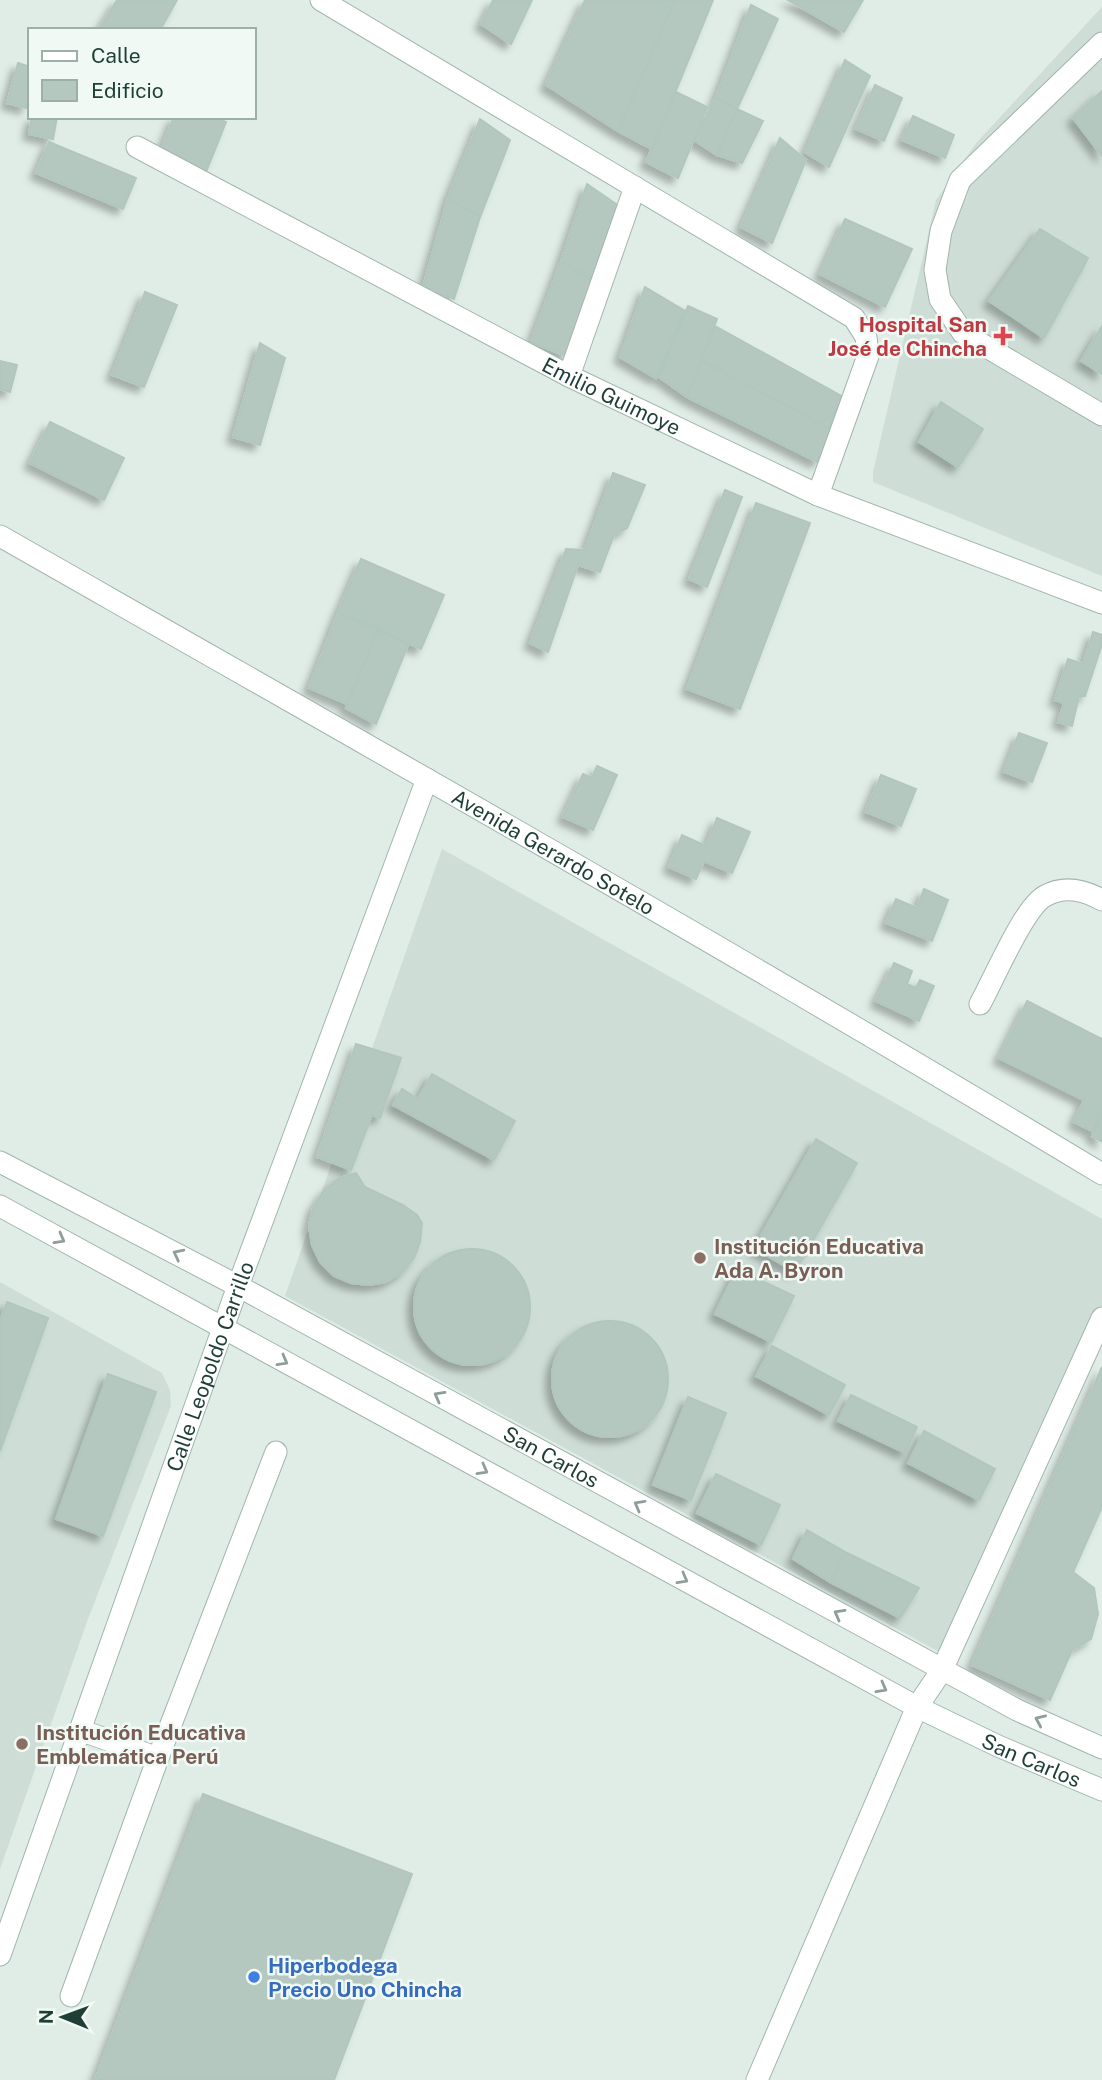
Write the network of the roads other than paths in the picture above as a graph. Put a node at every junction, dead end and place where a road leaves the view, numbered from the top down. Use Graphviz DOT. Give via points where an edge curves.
graph roads {
  1 [pos="321,0"];
  2 [pos="1102,43"];
  3 [pos="137,147"];
  4 [pos="635,187"];
  5 [pos="569,376"];
  6 [pos="1102,415"];
  7 [pos="818,495"];
  8 [pos="0,536"];
  9 [pos="1102,603"];
  10 [pos="427,779"];
  11 [pos="1102,900"];
  12 [pos="980,1004"];
  13 [pos="0,1162"];
  14 [pos="1102,1174"];
  15 [pos="0,1206"];
  16 [pos="238,1286"];
  17 [pos="1102,1318"];
  18 [pos="223,1328"];
  19 [pos="276,1452"];
  20 [pos="942,1670"];
  21 [pos="917,1707"];
  22 [pos="80,1730"];
  23 [pos="1102,1748"];
  24 [pos="159,1758"];
  25 [pos="1102,1790"];
  26 [pos="0,1955"];
  27 [pos="71,1996"];
  28 [pos="757,2080"];
  1 -- 4 [label="street"];
  2 -- 6 [label="street" via="960,180 941,231 935,270 940,299 963,333"];
  3 -- 5 [label="street, Emilio Guimoye"];
  4 -- 5 [label="street"];
  4 -- 7 [label="street" via="854,318 866,337 868,356"];
  5 -- 7 [label="street, Emilio Guimoye"];
  7 -- 9 [label="street, Emilio Guimoye"];
  8 -- 10 [label="street, Avenida Gerardo Sotelo"];
  10 -- 14 [label="street, Avenida Gerardo Sotelo"];
  10 -- 16 [label="street, Calle Leopoldo Carrillo"];
  11 -- 12 [label="street" via="1084,890 1044,896 1029,911"];
  16 -- 13 [label="street, San Carlos, one-way"];
  15 -- 18 [label="street, San Carlos, one-way"];
  16 -- 18 [label="street, Calle Leopoldo Carrillo"];
  20 -- 16 [label="street, San Carlos, one-way"];
  17 -- 20 [label="street"];
  18 -- 21 [label="street, San Carlos, one-way"];
  18 -- 22 [label="street, Calle Leopoldo Carrillo"];
  19 -- 24 [label="street"];
  20 -- 21 [label="street"];
  23 -- 20 [label="street, San Carlos, one-way"];
  21 -- 25 [label="street, San Carlos"];
  21 -- 28 [label="street"];
  22 -- 24 [label="street"];
  22 -- 26 [label="street, Calle Leopoldo Carrillo"];
  24 -- 27 [label="street"];
}
